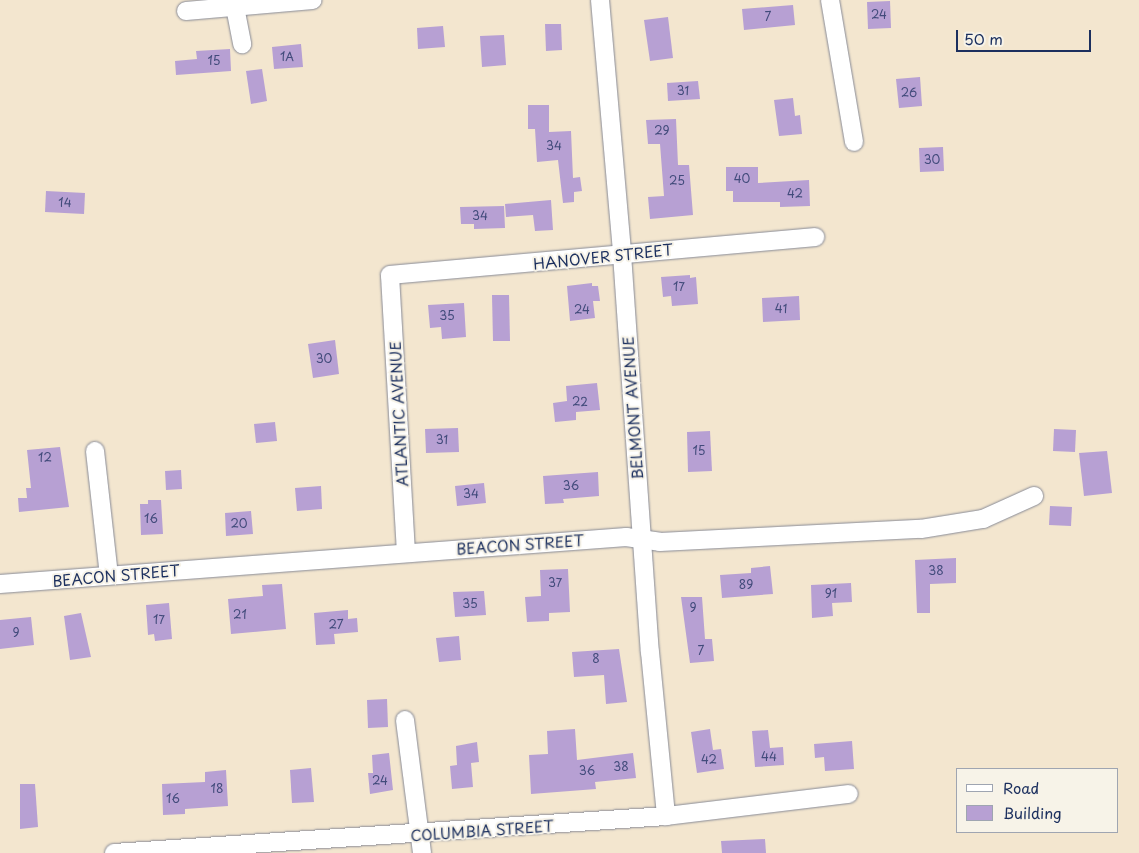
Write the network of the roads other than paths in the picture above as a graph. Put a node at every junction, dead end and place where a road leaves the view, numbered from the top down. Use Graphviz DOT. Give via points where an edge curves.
graph roads {
  1 [pos="313,0"];
  2 [pos="600,0"];
  3 [pos="830,0"];
  4 [pos="235,6"];
  5 [pos="186,10"];
  6 [pos="242,44"];
  7 [pos="854,142"];
  8 [pos="815,237"];
  9 [pos="622,254"];
  10 [pos="390,275"];
  11 [pos="95,451"];
  12 [pos="1034,496"];
  13 [pos="641,538"];
  14 [pos="406,553"];
  15 [pos="109,575"];
  16 [pos="0,584"];
  17 [pos="405,720"];
  18 [pos="849,794"];
  19 [pos="666,816"];
  20 [pos="420,835"];
  21 [pos="114,853"];
  22 [pos="422,853"];
  1 -- 4 [label="street"];
  2 -- 9 [label="street, BELMONT AVENUE"];
  3 -- 7 [label="street"];
  4 -- 5 [label="street"];
  4 -- 6 [label="street"];
  8 -- 9 [label="street, HANOVER STREET"];
  9 -- 10 [label="street, HANOVER STREET"];
  9 -- 13 [label="street, BELMONT AVENUE"];
  10 -- 14 [label="street, ATLANTIC AVENUE"];
  11 -- 15 [label="street"];
  12 -- 13 [label="street, BEACON STREET" via="983,519 937,528 660,542"];
  13 -- 14 [label="street, BEACON STREET"];
  13 -- 19 [label="street, BELMONT AVENUE"];
  14 -- 15 [label="street, BEACON STREET"];
  15 -- 16 [label="street, BEACON STREET"];
  17 -- 20 [label="street"];
  18 -- 19 [label="street, COLUMBIA STREET"];
  19 -- 20 [label="street, COLUMBIA STREET"];
  20 -- 21 [label="street, COLUMBIA STREET"];
  20 -- 22 [label="street"];
}
